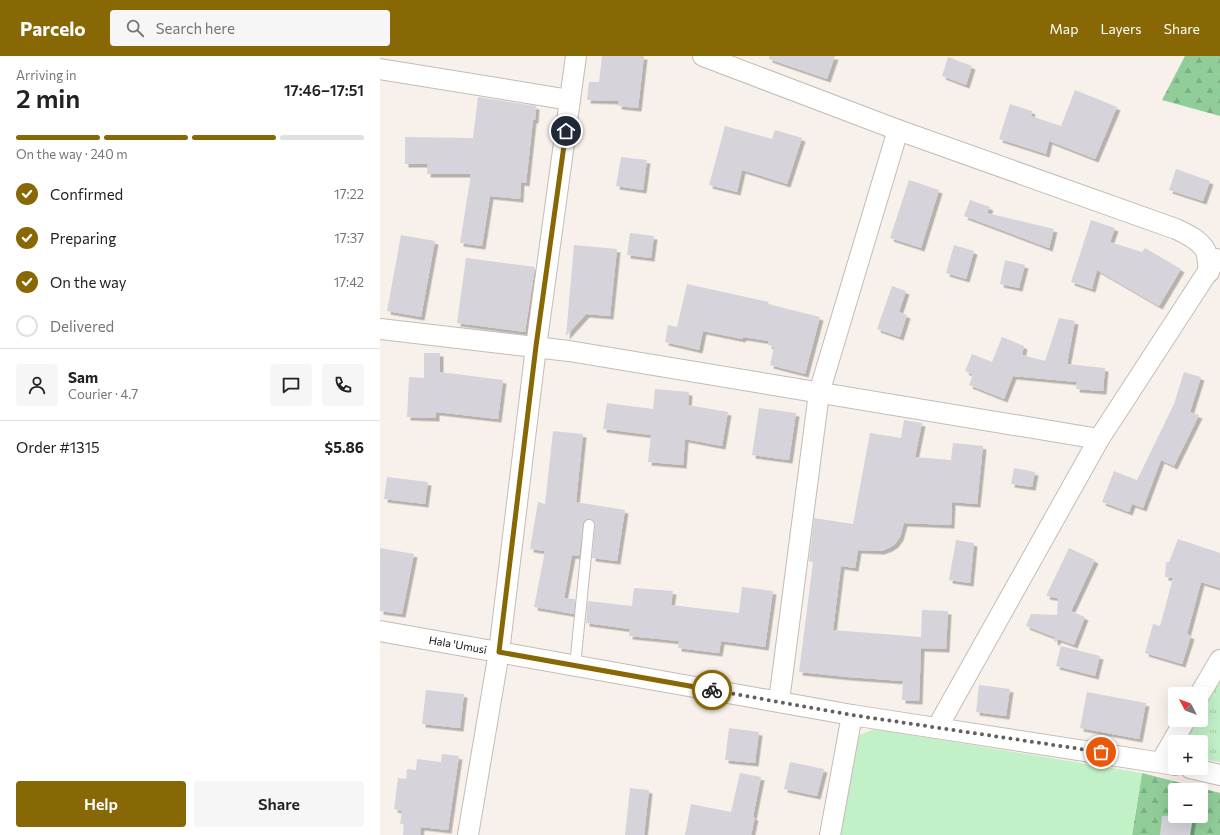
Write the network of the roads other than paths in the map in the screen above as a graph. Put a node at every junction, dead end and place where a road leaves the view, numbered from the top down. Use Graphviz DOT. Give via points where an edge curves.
graph roads {
  1 [pos="576,56"];
  2 [pos="703,56"];
  3 [pos="380,69"];
  4 [pos="570,100"];
  5 [pos="898,130"];
  6 [pos="1220,251"];
  7 [pos="1209,272"];
  8 [pos="380,329"];
  9 [pos="536,346"];
  10 [pos="819,393"];
  11 [pos="1099,439"];
  12 [pos="589,525"];
  13 [pos="380,631"];
  14 [pos="499,652"];
  15 [pos="1220,660"];
  16 [pos="575,666"];
  17 [pos="1204,687"];
  18 [pos="779,702"];
  19 [pos="852,715"];
  20 [pos="937,728"];
  21 [pos="1168,763"];
  22 [pos="1208,772"];
  23 [pos="1220,775"];
  24 [pos="468,835"];
  25 [pos="830,835"];
  1 -- 4 [label="street"];
  2 -- 5 [label="street"];
  3 -- 4 [label="street"];
  4 -- 9 [label="street"];
  5 -- 7 [label="street" via="1190,235 1207,254"];
  5 -- 10 [label="street"];
  6 -- 7 [label="street"];
  7 -- 11 [label="street"];
  8 -- 9 [label="street"];
  9 -- 10 [label="street"];
  9 -- 14 [label="street"];
  10 -- 11 [label="street"];
  10 -- 18 [label="street"];
  11 -- 20 [label="street"];
  12 -- 16 [label="lane"];
  13 -- 14 [label="street, Hala 'Umusi"];
  14 -- 16 [label="street, Hala 'Umusi"];
  14 -- 24 [label="street"];
  15 -- 17 [label="street"];
  16 -- 18 [label="street, Hala 'Umusi"];
  18 -- 19 [label="street, Hala 'Umusi"];
  19 -- 20 [label="street, Hala 'Umusi"];
  19 -- 25 [label="street"];
  20 -- 21 [label="street, Hala 'Umusi"];
  22 -- 23 [label="street"];
}
